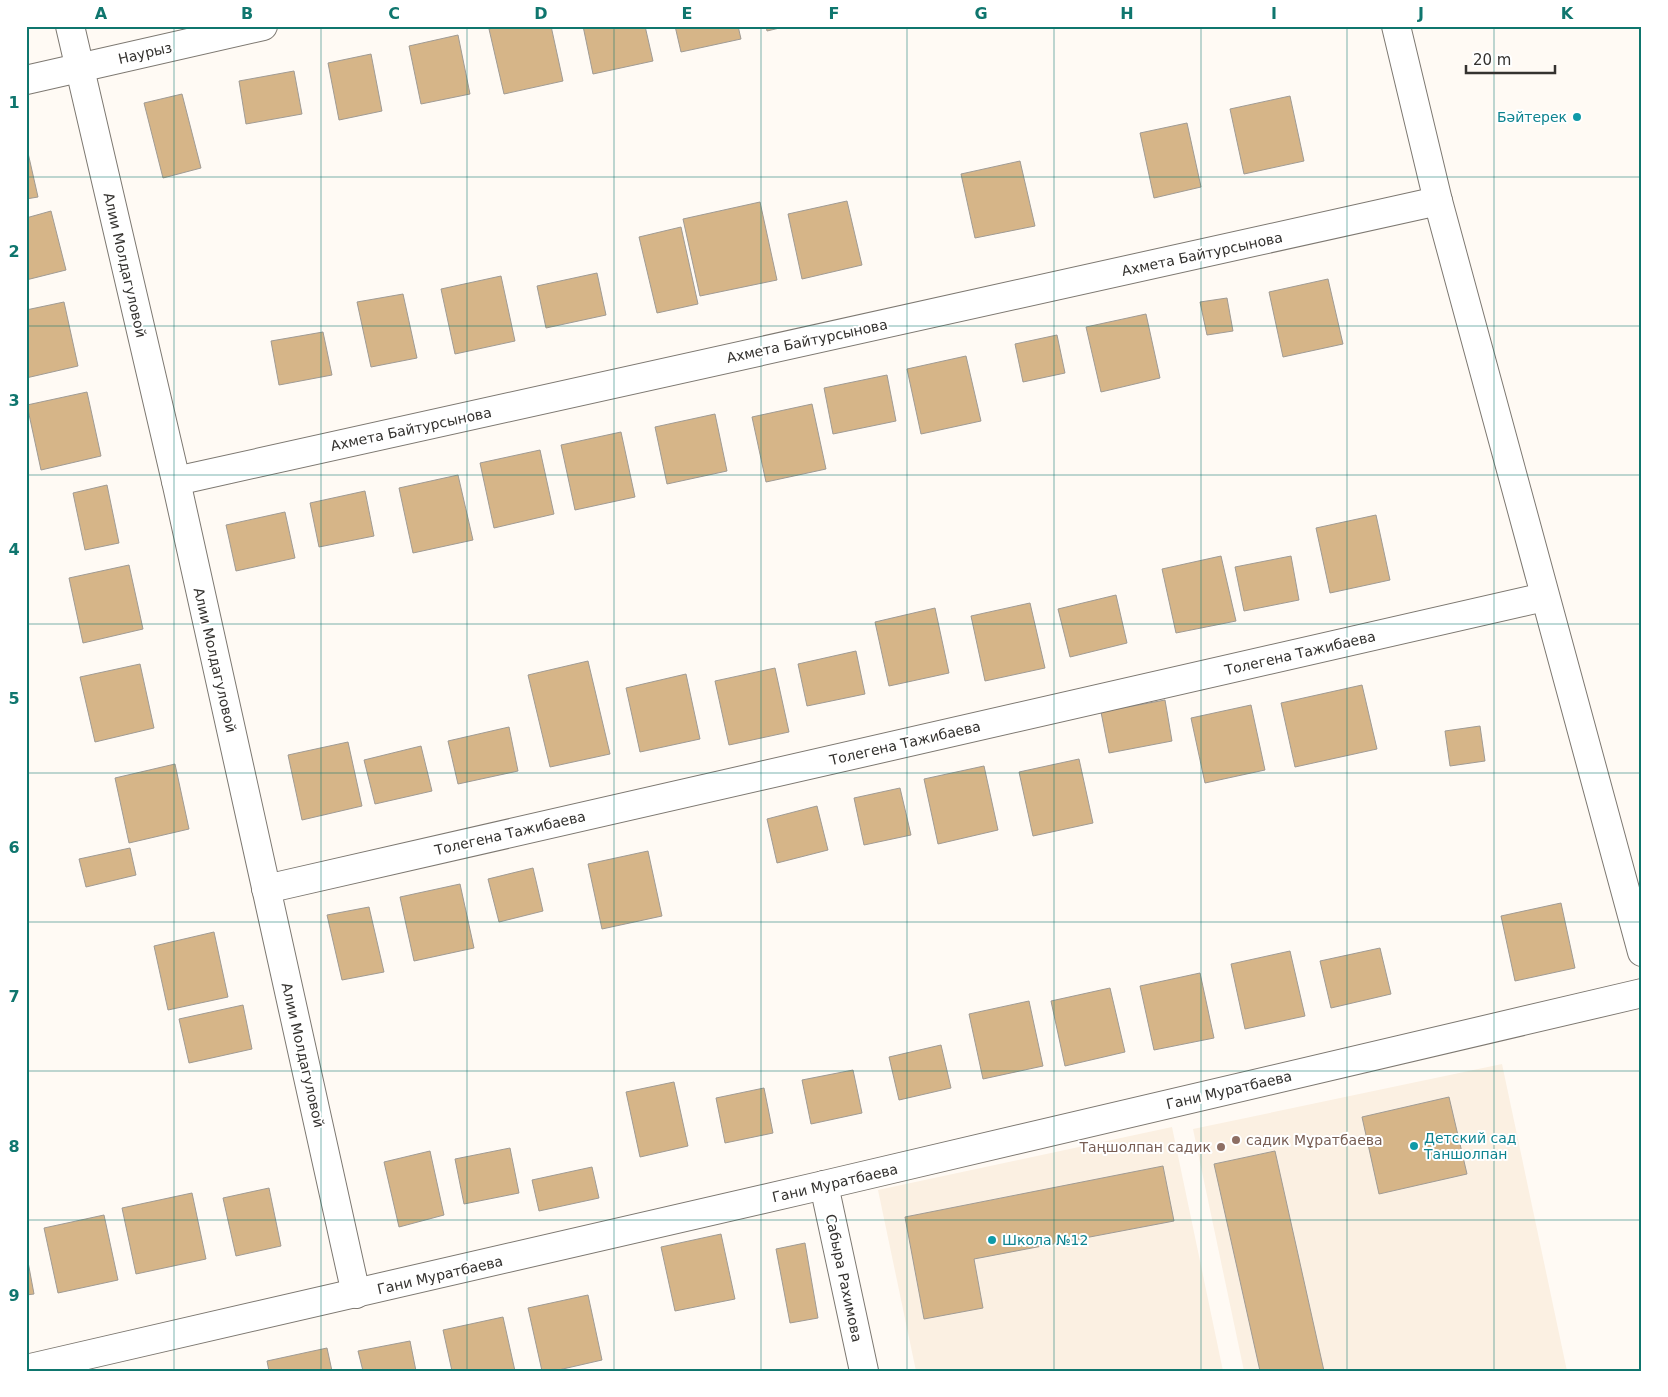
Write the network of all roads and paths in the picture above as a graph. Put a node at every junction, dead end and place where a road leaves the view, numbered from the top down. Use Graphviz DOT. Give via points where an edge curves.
graph roads {
  1 [pos="70,26"];
  2 [pos="263,26"];
  3 [pos="1396,26"];
  4 [pos="80,67"];
  5 [pos="26,80"];
  6 [pos="1438,201"];
  7 [pos="176,481"];
  8 [pos="1544,597"];
  9 [pos="266,889"];
  10 [pos="1642,952"];
  11 [pos="1642,993"];
  12 [pos="824,1185"];
  13 [pos="356,1294"];
  14 [pos="26,1369"];
  15 [pos="864,1371"];
  1 -- 4 [label="street, Алии Молдагуловой"];
  2 -- 4 [label="street, Наурыз"];
  3 -- 6 [label="street"];
  4 -- 5 [label="street, Наурыз"];
  4 -- 7 [label="street, Алии Молдагуловой"];
  6 -- 7 [label="street, Ахмета Байтурсынова"];
  6 -- 8 [label="street"];
  7 -- 9 [label="street, Алии Молдагуловой"];
  8 -- 9 [label="street, Толегена Тажибаева"];
  8 -- 10 [label="street"];
  9 -- 13 [label="street, Алии Молдагуловой"];
  11 -- 12 [label="street, Гани Муратбаева"];
  12 -- 13 [label="street, Гани Муратбаева"];
  12 -- 15 [label="street, Сабыра Рахимова"];
  13 -- 14 [label="street, Гани Муратбаева"];
}
